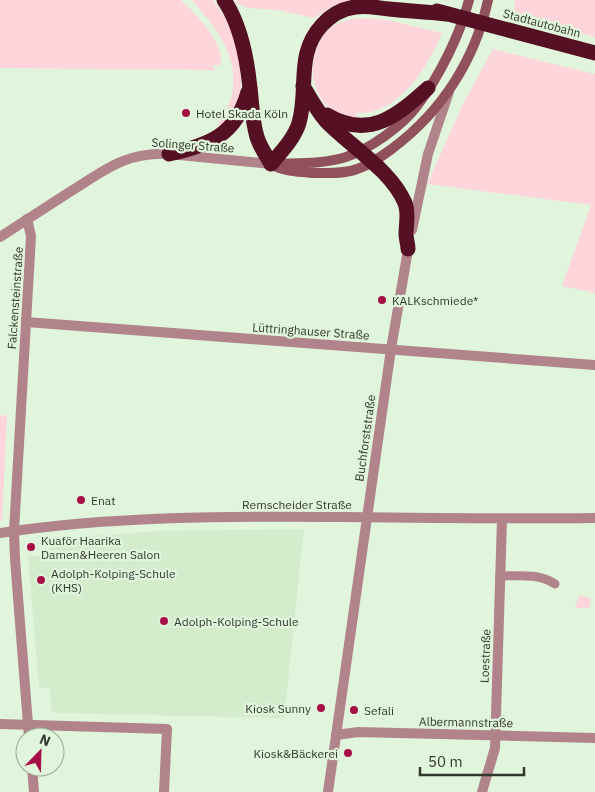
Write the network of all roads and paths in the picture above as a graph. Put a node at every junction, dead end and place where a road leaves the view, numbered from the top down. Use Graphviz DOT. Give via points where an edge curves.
graph roads {
  1 [pos="224,0"];
  2 [pos="395,0"];
  3 [pos="469,0"];
  4 [pos="488,0"];
  5 [pos="447,14"];
  6 [pos="595,52"];
  7 [pos="432,81"];
  8 [pos="250,86"];
  9 [pos="303,86"];
  10 [pos="449,92"];
  11 [pos="318,110"];
  12 [pos="360,151"];
  13 [pos="169,154"];
  14 [pos="372,162"];
  15 [pos="271,164"];
  16 [pos="27,219"];
  17 [pos="0,237"];
  18 [pos="408,249"];
  19 [pos="26,322"];
  20 [pos="391,349"];
  21 [pos="595,365"];
  22 [pos="366,518"];
  23 [pos="595,518"];
  24 [pos="502,519"];
  25 [pos="14,531"];
  26 [pos="0,533"];
  27 [pos="500,576"];
  28 [pos="554,584"];
  29 [pos="0,724"];
  30 [pos="28,724"];
  31 [pos="28,727"];
  32 [pos="336,735"];
  33 [pos="495,736"];
  34 [pos="595,738"];
  35 [pos="33,777"];
  36 [pos="34,792"];
  37 [pos="164,792"];
  38 [pos="328,792"];
  39 [pos="482,792"];
  1 -- 8 [label="highway" via="240,37"];
  2 -- 5 [label="highway, Stadtautobahn"];
  3 -- 7 [label="street, Solinger Straße" via="460,27"];
  4 -- 10 [label="street, Solinger Straße" via="478,34"];
  5 -- 6 [label="highway, Stadtautobahn"];
  5 -- 9 [label="highway" via="368,7 338,12 316,31 307,48"];
  7 -- 11 [label="highway" via="396,114 372,125 347,124"];
  7 -- 12 [label="street, Solinger Straße" via="416,107 404,119"];
  8 -- 13 [label="highway" via="240,115 227,130 197,148"];
  8 -- 15 [label="highway" via="254,126 261,148"];
  9 -- 11 [label="highway"];
  9 -- 15 [label="highway" via="298,125"];
  10 -- 14 [label="street, Solinger Straße" via="402,142"];
  10 -- 18 [label="street, Buchforststraße" via="428,154"];
  11 -- 12 [label="highway"];
  12 -- 14 [label="highway"];
  12 -- 15 [label="street, Solinger Straße" via="336,160"];
  13 -- 15 [label="street, Solinger Straße"];
  13 -- 16 [label="street, Solinger Straße" via="154,153 115,163"];
  14 -- 15 [label="street, Solinger Straße" via="356,170 324,173 288,171"];
  14 -- 18 [label="highway" via="394,184 406,204"];
  16 -- 17 [label="street, Solinger Straße"];
  16 -- 19 [label="street, Falckensteinstraße" via="31,236"];
  18 -- 20 [label="street, Buchforststraße"];
  19 -- 20 [label="street, Lüttringhauser Straße"];
  19 -- 25 [label="street, Falckensteinstraße"];
  20 -- 21 [label="street, Lüttringhauser Straße"];
  20 -- 22 [label="street, Buchforststraße"];
  22 -- 24 [label="street, Remscheider Straße"];
  22 -- 25 [label="street, Remscheider Straße" via="242,516 120,520"];
  22 -- 32 [label="street, Buchforststraße"];
  23 -- 24 [label="street, Remscheider Straße"];
  24 -- 27 [label="street, Loestraße"];
  25 -- 26 [label="street, Remscheider Straße"];
  25 -- 30 [label="street, Falckensteinstraße"];
  27 -- 28 [label="lane" via="540,577"];
  27 -- 33 [label="street, Loestraße"];
  29 -- 30 [label="street"];
  30 -- 31 [label="street, Falckensteinstraße"];
  30 -- 37 [label="street" via="167,729"];
  32 -- 33 [label="street, Albermannstraße" via="358,732"];
  32 -- 38 [label="street, Buchforststraße"];
  33 -- 34 [label="street, Albermannstraße"];
  33 -- 39 [label="street, Loestraße" via="495,748"];
  35 -- 36 [label="street"];
}
